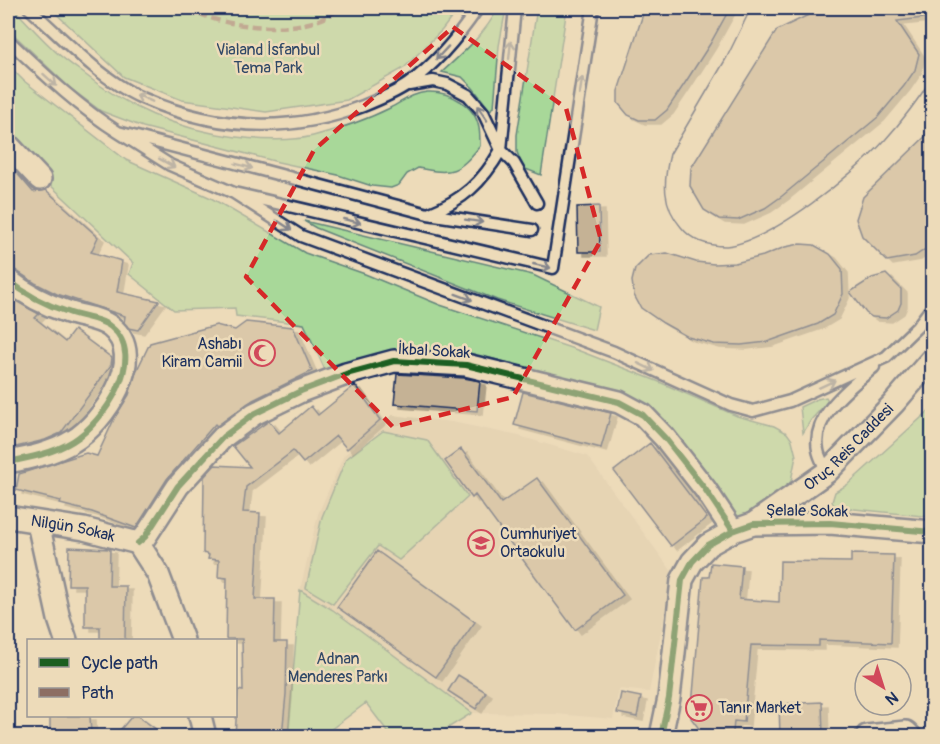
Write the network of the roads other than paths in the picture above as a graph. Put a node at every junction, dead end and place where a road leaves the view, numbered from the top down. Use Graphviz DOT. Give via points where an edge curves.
graph roads {
  1 [pos="29,8"];
  2 [pos="478,8"];
  3 [pos="515,8"];
  4 [pos="593,8"];
  5 [pos="8,40"];
  6 [pos="407,85"];
  7 [pos="118,132"];
  8 [pos="8,145"];
  9 [pos="501,150"];
  10 [pos="40,179"];
  11 [pos="234,193"];
  12 [pos="537,203"];
  13 [pos="428,214"];
  14 [pos="532,230"];
  15 [pos="8,280"];
  16 [pos="933,307"];
  17 [pos="886,357"];
  18 [pos="933,359"];
  19 [pos="8,462"];
  20 [pos="826,472"];
  21 [pos="8,517"];
  22 [pos="38,523"];
  23 [pos="743,527"];
  24 [pos="933,532"];
  25 [pos="138,543"];
  26 [pos="66,639"];
  27 [pos="183,639"];
  28 [pos="200,717"];
  29 [pos="204,736"];
  30 [pos="662,736"];
  31 [pos="867,736"];
  32 [pos="910,736"];
  6 -- 1 [label="lane, one-way" via="342,114 304,123 268,126 228,122 141,98 110,79"];
  2 -- 6 [label="lane, one-way" via="440,57"];
  9 -- 3 [label="lane, one-way"];
  11 -- 4 [label="lane, one-way" via="553,268"];
  5 -- 7 [label="lane, one-way" via="91,115"];
  9 -- 6 [label="lane, one-way" via="483,112 468,95 433,81"];
  7 -- 11 [label="lane, one-way" via="170,165"];
  7 -- 13 [label="lane, one-way"];
  8 -- 10 [label="street"];
  9 -- 12 [label="lane" via="514,163"];
  9 -- 13 [label="lane" via="471,190"];
  11 -- 17 [label="lane, one-way" via="301,236 614,352 731,405 753,411 790,401"];
  13 -- 14 [label="lane, one-way"];
  15 -- 19 [label="street" via="47,304 111,327 125,346 126,365 104,411 88,430 49,452"];
  16 -- 17 [label="lane"];
  17 -- 20 [label="lane" via="821,422 818,450"];
  18 -- 20 [label="street, Oruç Reis Caddesi"];
  20 -- 23 [label="street, Oruç Reis Caddesi"];
  21 -- 22 [label="street, Nilgün Sokak"];
  22 -- 25 [label="street, Nilgün Sokak" via="84,529"];
  22 -- 26 [label="street"];
  23 -- 24 [label="street, Şelale Sokak" via="830,523"];
  23 -- 25 [label="street, İkbal Sokak" via="705,489 643,415 619,402 466,364 394,361 301,391 254,414 224,437 178,486 146,537"];
  23 -- 30 [label="street, Şelale Sokak" via="708,545 682,580"];
  25 -- 27 [label="street, Nilgün Sokak" via="158,574"];
  28 -- 29 [label="street"];
  31 -- 32 [label="street" via="906,732"];
}
